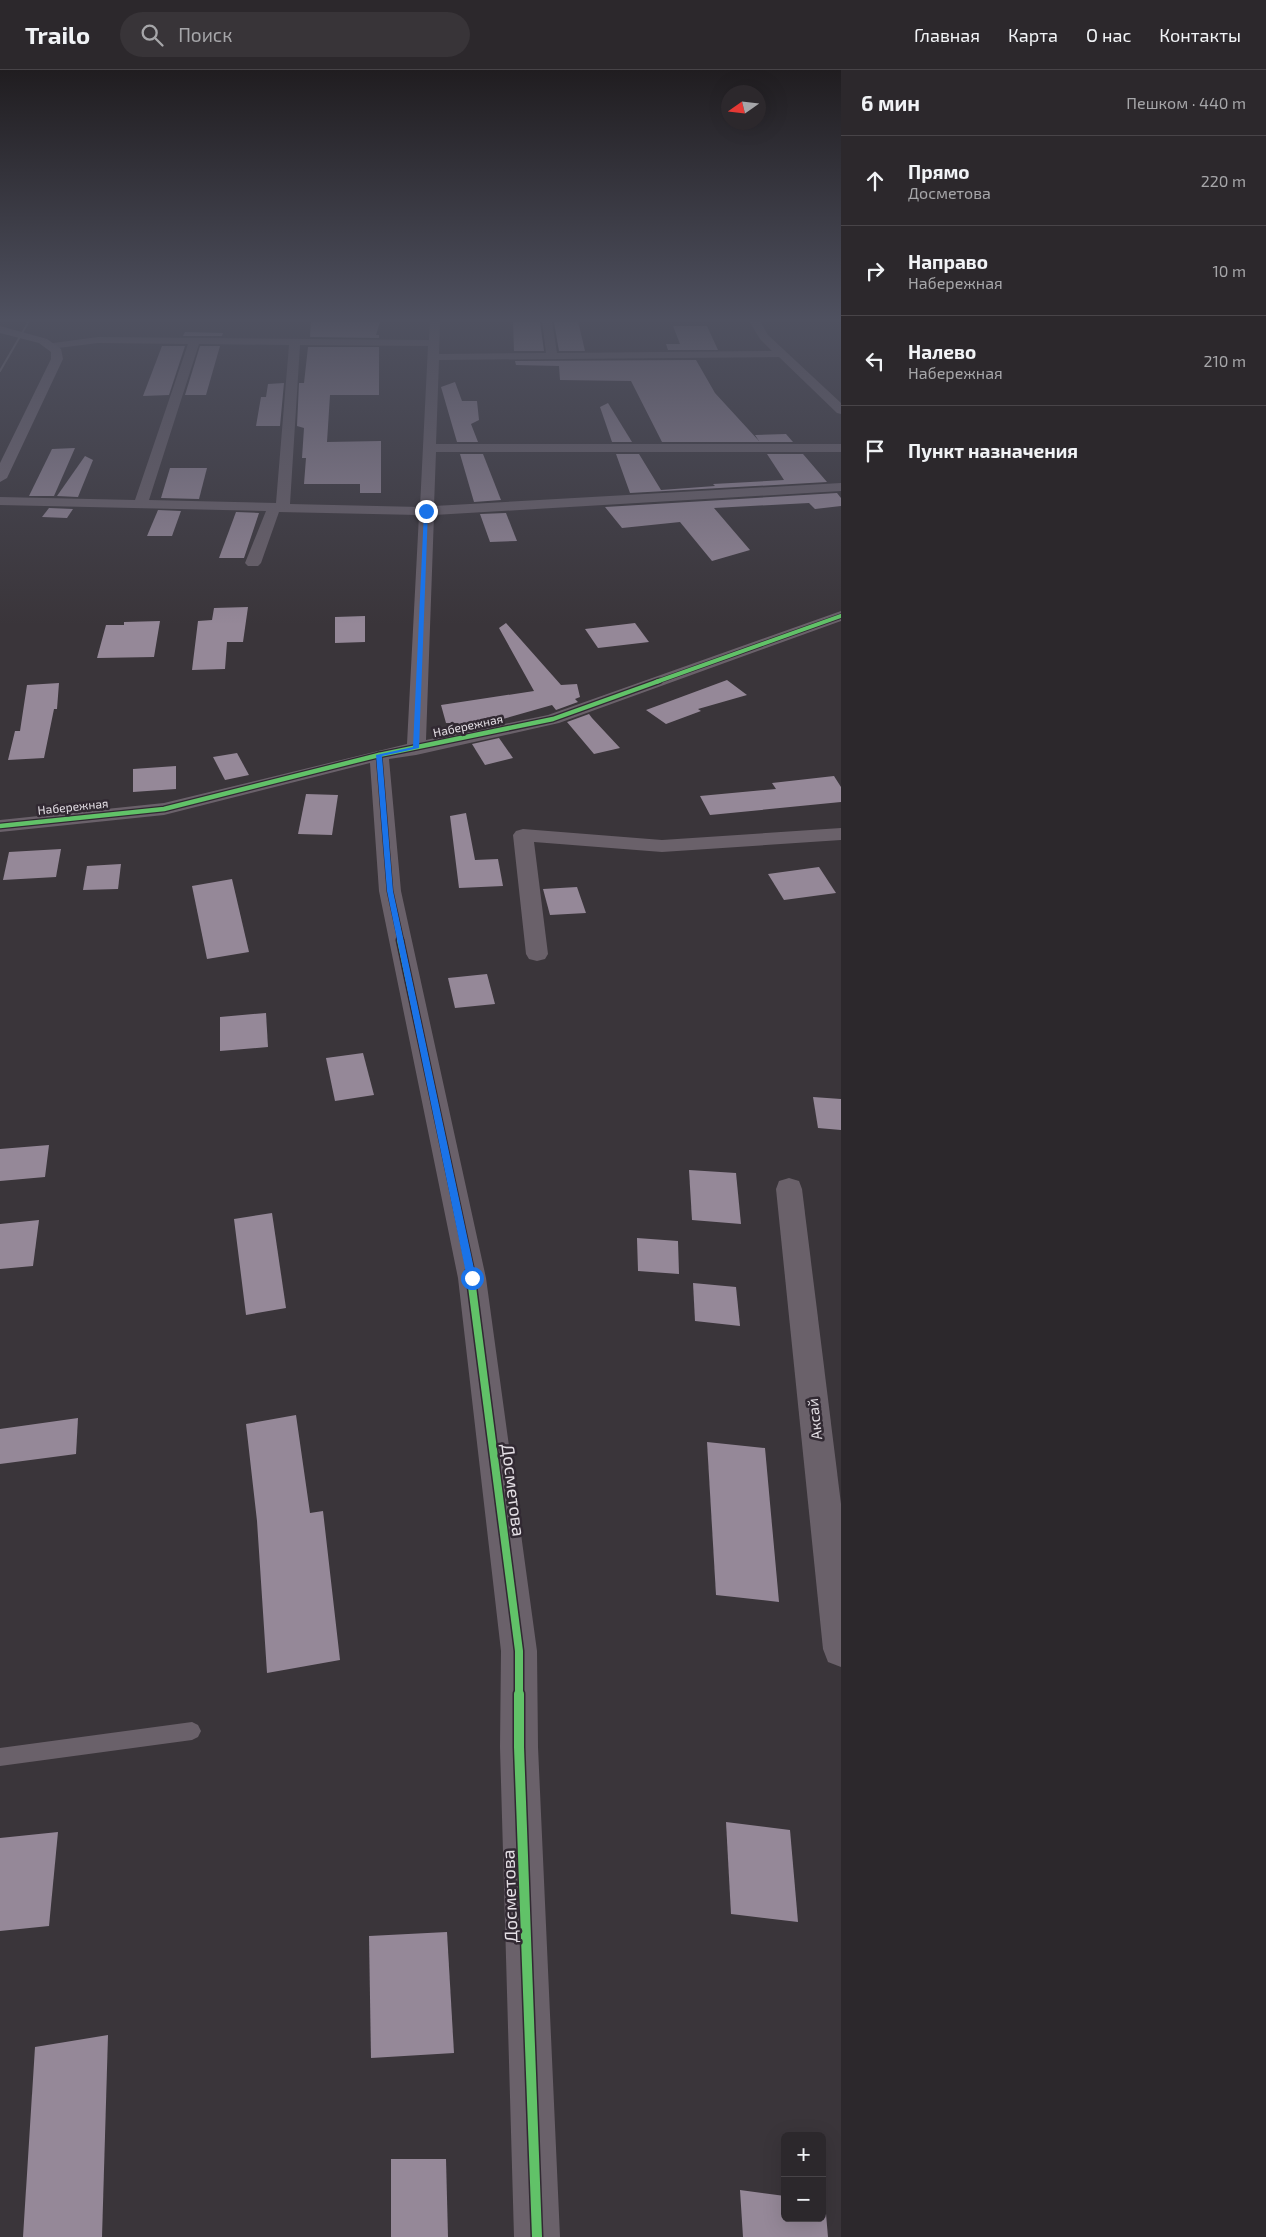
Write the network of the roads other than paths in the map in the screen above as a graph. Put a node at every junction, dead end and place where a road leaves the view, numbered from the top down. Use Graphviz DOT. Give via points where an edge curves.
graph roads {
  1 [pos="27,422"];
  2 [pos="168,422"];
  3 [pos="287,422"];
  4 [pos="430,422"];
  5 [pos="429,448"];
  6 [pos="841,448"];
  7 [pos="0,478"];
  8 [pos="841,487"];
  9 [pos="0,501"];
  10 [pos="142,503"];
  11 [pos="278,509"];
  12 [pos="426,511"];
  13 [pos="253,563"];
  14 [pos="841,616"];
  15 [pos="416,748"];
  16 [pos="379,755"];
  17 [pos="0,826"];
  18 [pos="841,834"];
  19 [pos="537,954"];
  20 [pos="789,1189"];
  21 [pos="841,1649"];
  22 [pos="192,1731"];
  23 [pos="0,1757"];
  24 [pos="537,2237"];
  1 -- 7 [label="main road"];
  2 -- 10 [label="street"];
  3 -- 11 [label="street"];
  4 -- 5 [label="street, Набережная"];
  5 -- 6 [label="street"];
  5 -- 12 [label="street, Набережная"];
  8 -- 12 [label="street"];
  9 -- 10 [label="street"];
  10 -- 11 [label="street"];
  11 -- 12 [label="street"];
  11 -- 13 [label="street"];
  12 -- 15 [label="street, Набережная"];
  14 -- 15 [label="street, Набережная" via="553,718"];
  15 -- 16 [label="street, Набережная"];
  16 -- 17 [label="street, Набережная" via="164,808"];
  16 -- 24 [label="street, Досметова" via="390,891 472,1278 519,1651 519,1747"];
  18 -- 19 [label="street" via="662,846 523,835"];
  20 -- 21 [label="street, Аксай"];
  22 -- 23 [label="lane"];
}
